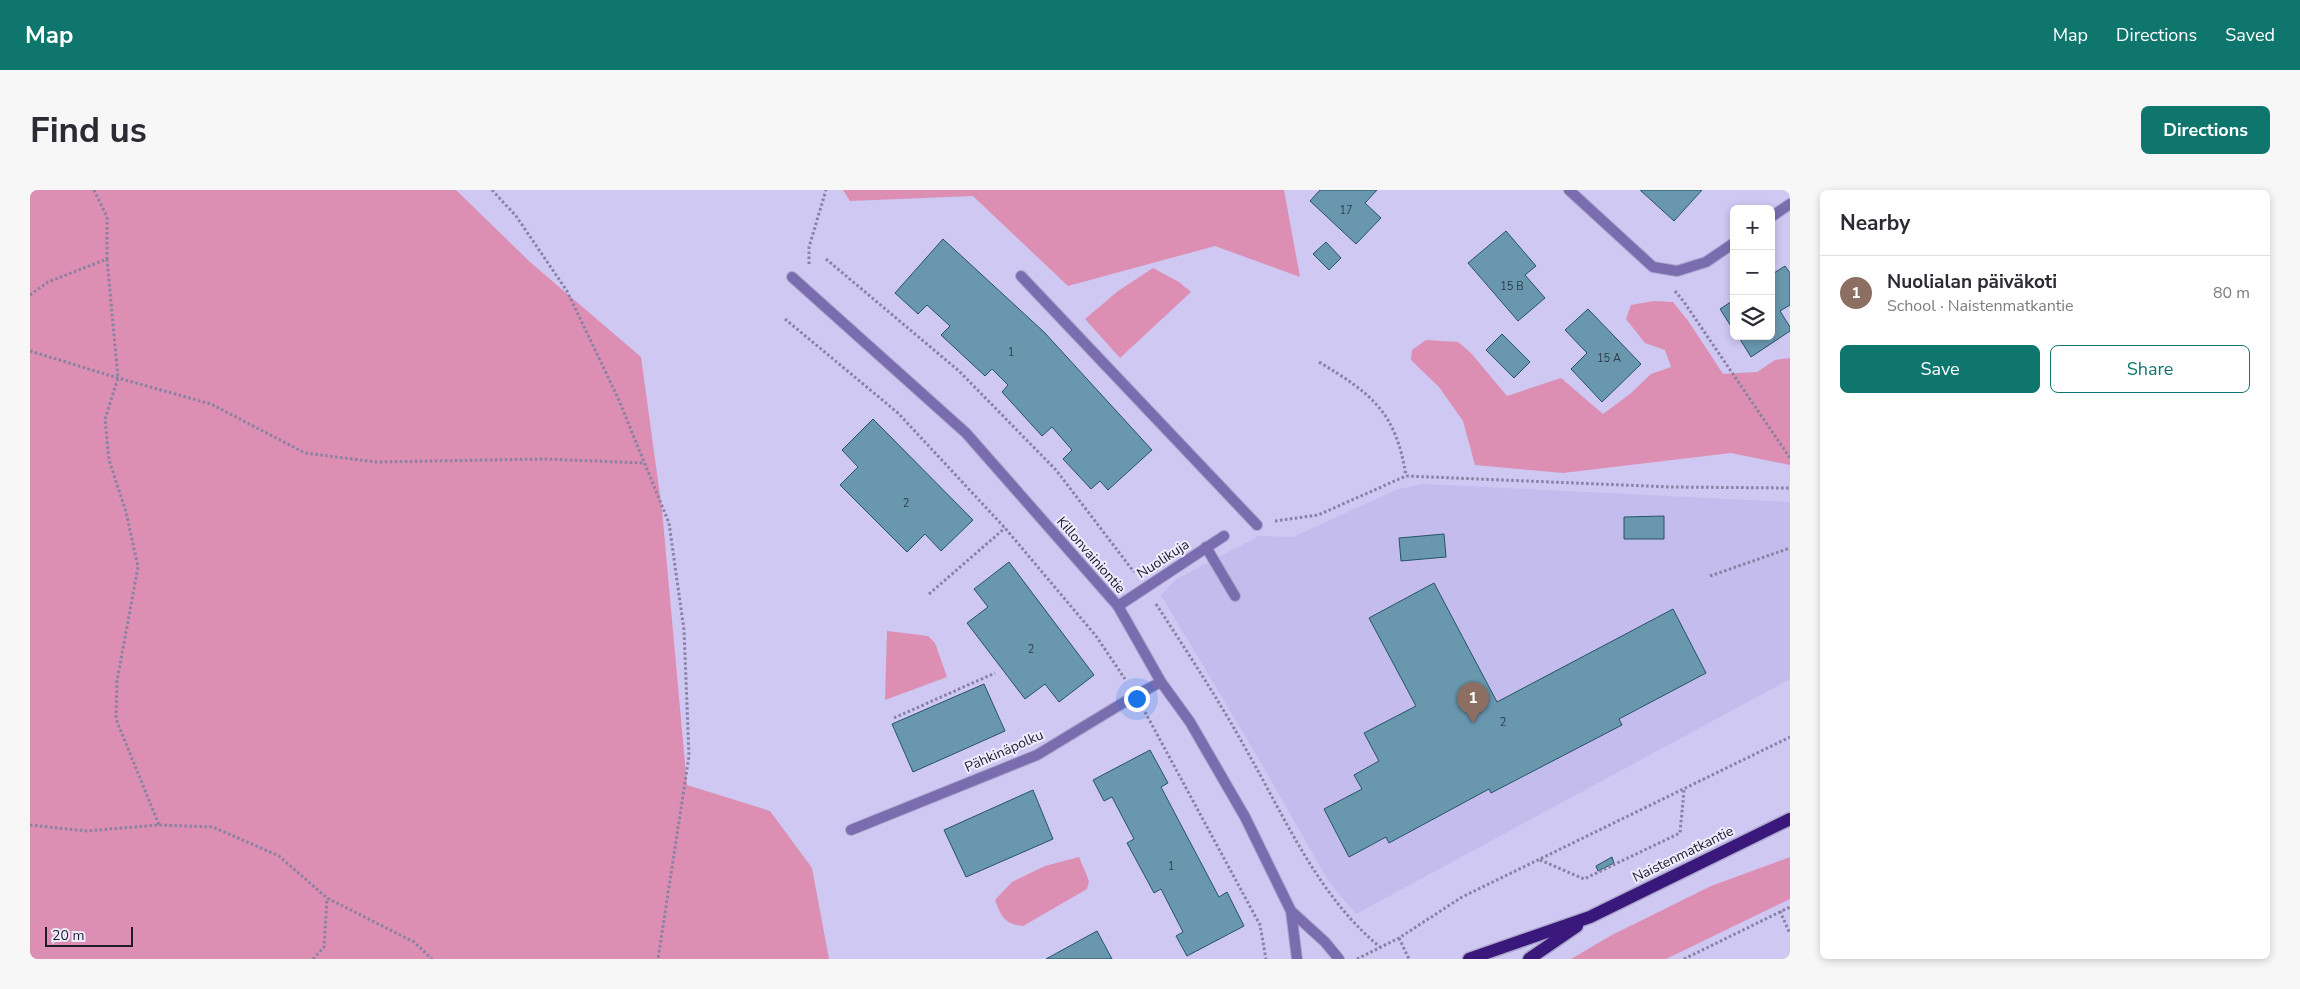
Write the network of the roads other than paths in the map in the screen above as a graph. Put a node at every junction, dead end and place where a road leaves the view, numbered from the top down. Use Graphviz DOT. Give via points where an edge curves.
graph roads {
  1 [pos="1568,190"];
  2 [pos="1790,204"];
  3 [pos="1775,214"];
  4 [pos="1730,246"];
  5 [pos="1021,276"];
  6 [pos="792,277"];
  7 [pos="1257,525"];
  8 [pos="1224,536"];
  9 [pos="1206,547"];
  10 [pos="1235,596"];
  11 [pos="1118,606"];
  12 [pos="1161,682"];
  13 [pos="1790,819"];
  14 [pos="851,830"];
  15 [pos="1291,910"];
  16 [pos="1590,917"];
  17 [pos="1297,959"];
  18 [pos="1339,959"];
  19 [pos="1469,959"];
  20 [pos="1530,959"];
  1 -- 4 [label="street" via="1653,267 1677,271 1706,262"];
  2 -- 3 [label="street"];
  5 -- 7 [label="street"];
  6 -- 11 [label="street, Killonvainiontie" via="966,433"];
  8 -- 9 [label="street, Nuolikuja"];
  9 -- 10 [label="street"];
  9 -- 11 [label="street, Nuolikuja"];
  11 -- 12 [label="street, Killonvainiontie"];
  12 -- 14 [label="street, Pähkinäpolku" via="1036,754"];
  12 -- 15 [label="street, Killonvainiontie" via="1221,773"];
  13 -- 16 [label="main road, Naistenmatkantie"];
  15 -- 17 [label="street, Killonvainiontie"];
  15 -- 18 [label="street, Killonvainiontie"];
  16 -- 19 [label="main road, Naistenmatkantie"];
  16 -- 20 [label="main road, Naistenmatkantie"];
}
